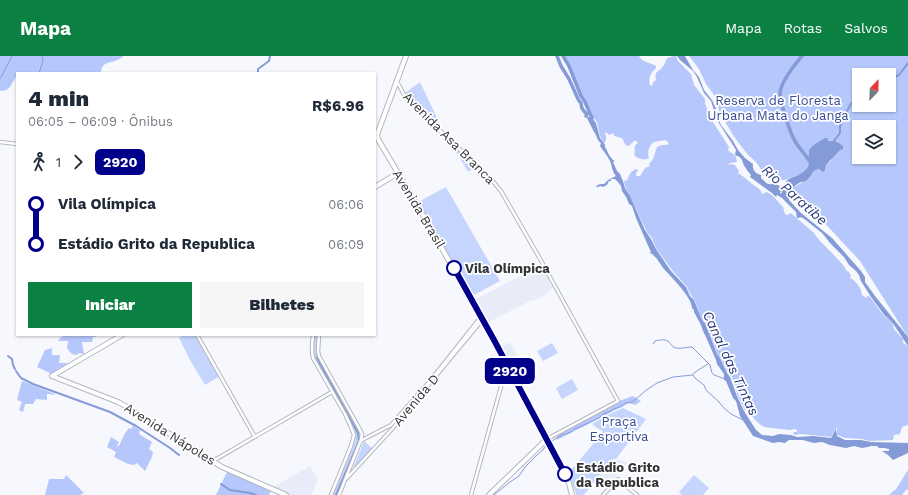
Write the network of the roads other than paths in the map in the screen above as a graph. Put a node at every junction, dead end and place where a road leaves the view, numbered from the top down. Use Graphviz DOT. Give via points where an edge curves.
graph roads {
  1 [pos="406,56"];
  2 [pos="396,83"];
  3 [pos="0,142"];
  4 [pos="16,144"];
  5 [pos="398,173"];
  6 [pos="376,186"];
  7 [pos="482,319"];
  8 [pos="120,336"];
  9 [pos="197,336"];
  10 [pos="313,336"];
  11 [pos="319,336"];
  12 [pos="507,365"];
  13 [pos="505,373"];
  14 [pos="512,373"];
  15 [pos="430,382"];
  16 [pos="332,392"];
  17 [pos="255,437"];
  18 [pos="361,440"];
  19 [pos="549,442"];
  20 [pos="213,462"];
  21 [pos="346,478"];
  22 [pos="286,495"];
  23 [pos="331,495"];
  24 [pos="339,495"];
  25 [pos="471,495"];
  26 [pos="489,495"];
  27 [pos="572,495"];
  28 [pos="603,495"];
  29 [pos="637,495"];
  1 -- 2 [label="main road, Avenida Brasil"];
  2 -- 5 [label="main road, Avenida Brasil" via="377,134"];
  2 -- 19 [label="street, Avenida Asa Branca" via="404,96 498,186 618,401"];
  3 -- 4 [label="street"];
  5 -- 6 [label="main road"];
  5 -- 7 [label="main road, Avenida Brasil"];
  7 -- 12 [label="main road, Avenida Brasil"];
  7 -- 15 [label="street, Avenida D"];
  8 -- 20 [label="main road, Avenida Nápoles" via="52,376 118,402"];
  9 -- 17 [label="street"];
  10 -- 16 [label="street" via="313,358"];
  11 -- 18 [label="street" via="319,356 362,434"];
  12 -- 13 [label="street"];
  12 -- 14 [label="main road, Avenida Brasil"];
  13 -- 14 [label="street"];
  13 -- 25 [label="street"];
  14 -- 19 [label="main road, Avenida Brasil"];
  15 -- 18 [label="street, Avenida D" via="391,425"];
  15 -- 21 [label="street, Avenida D" via="393,428"];
  16 -- 17 [label="street"];
  16 -- 23 [label="street" via="352,427 354,438"];
  17 -- 20 [label="street"];
  18 -- 21 [label="street"];
  19 -- 26 [label="main road"];
  19 -- 27 [label="main road, Avenida Brasil" via="569,483"];
  20 -- 22 [label="main road, Avenida Nápoles"];
  21 -- 24 [label="street"];
  28 -- 29 [label="street" via="618,479"];
}
